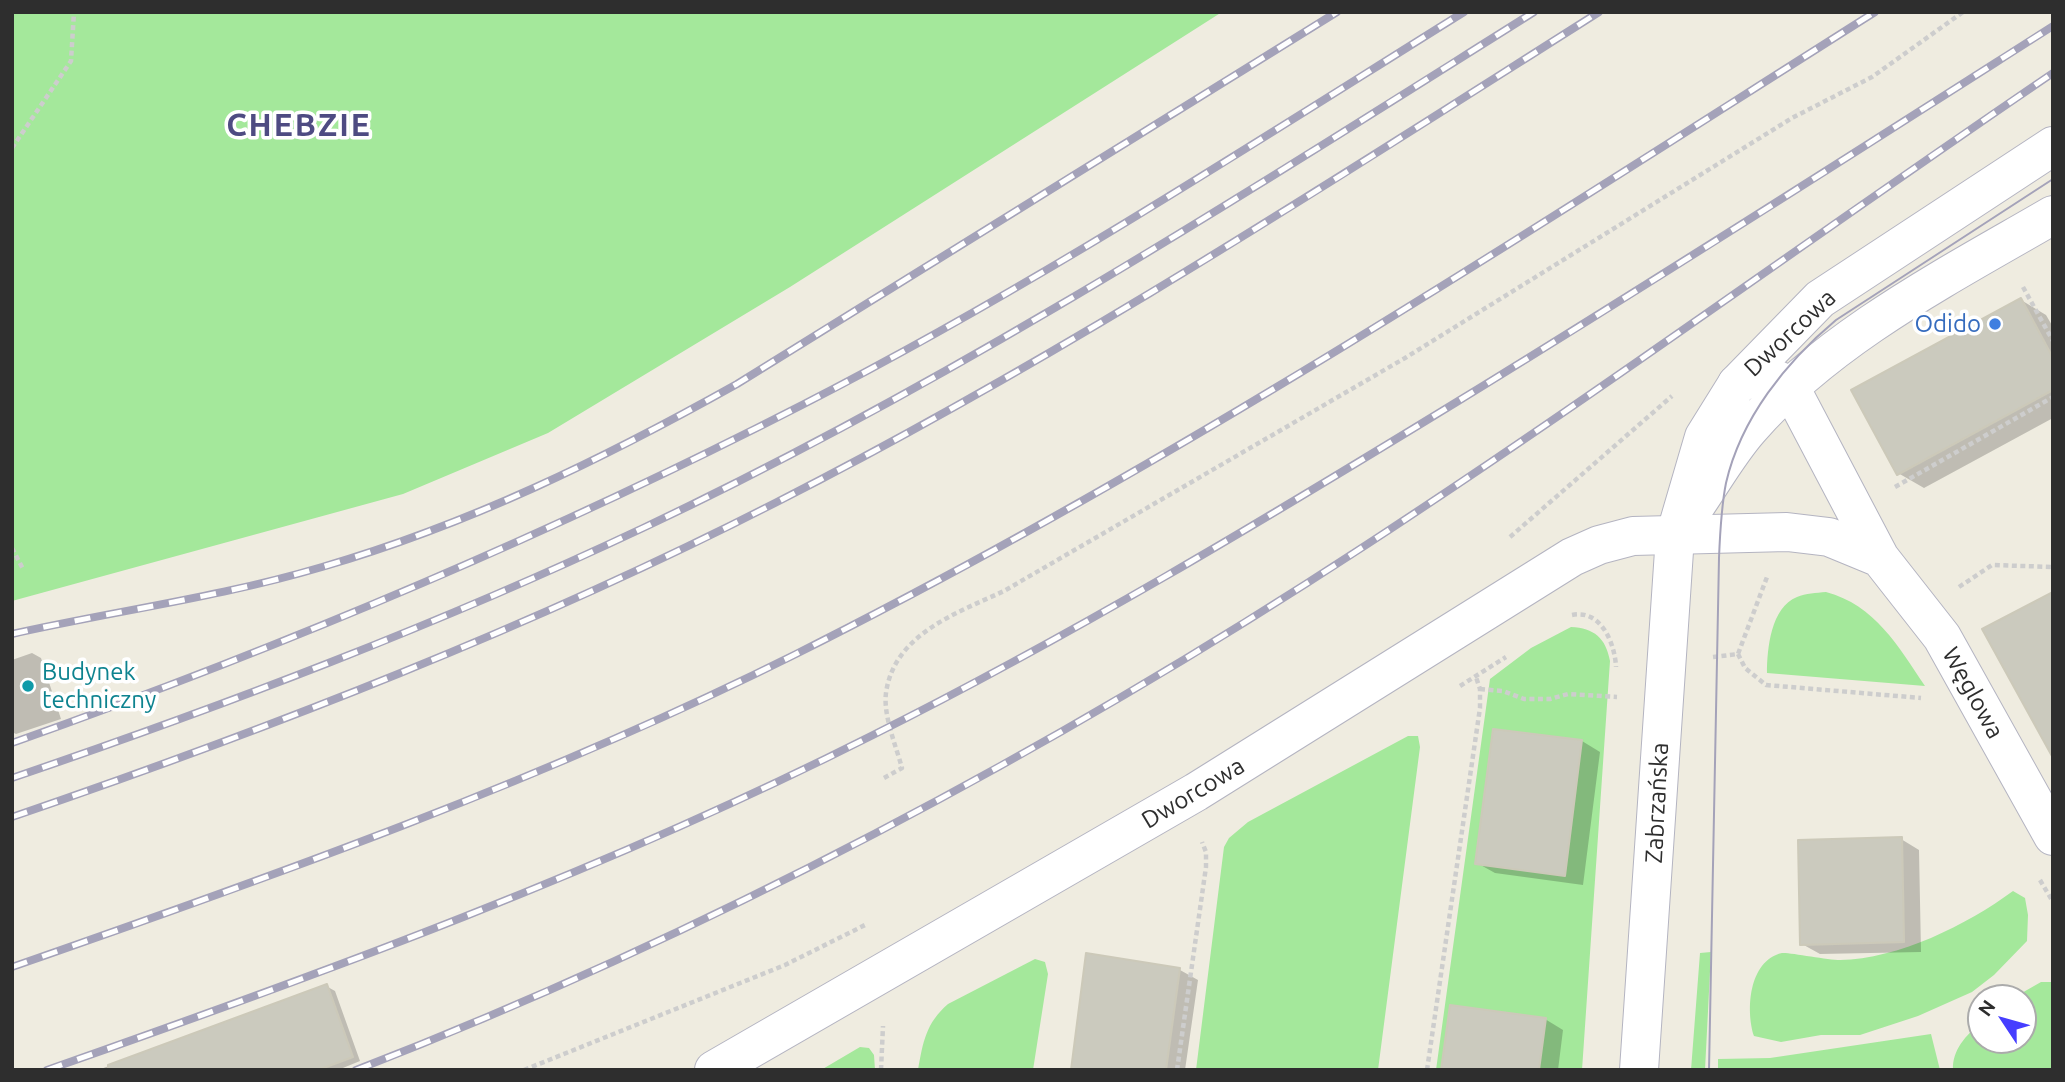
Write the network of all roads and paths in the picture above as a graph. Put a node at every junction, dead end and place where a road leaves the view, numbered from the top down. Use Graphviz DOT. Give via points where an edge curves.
graph roads {
  1 [pos="74,12"];
  2 [pos="1963,12"];
  3 [pos="2053,146"];
  4 [pos="12,148"];
  5 [pos="2053,215"];
  6 [pos="2017,276"];
  7 [pos="2053,341"];
  8 [pos="1737,384"];
  9 [pos="1790,387"];
  10 [pos="1678,390"];
  11 [pos="2053,397"];
  12 [pos="1894,487"];
  13 [pos="1787,532"];
  14 [pos="1675,536"];
  15 [pos="1507,539"];
  16 [pos="12,548"];
  17 [pos="1880,558"];
  18 [pos="2053,567"];
  19 [pos="23,569"];
  20 [pos="1952,591"];
  21 [pos="1570,615"];
  22 [pos="1615,645"];
  23 [pos="1511,652"];
  24 [pos="1666,653"];
  25 [pos="1738,654"];
  26 [pos="1616,671"];
  27 [pos="1476,677"];
  28 [pos="1617,684"];
  29 [pos="1480,689"];
  30 [pos="1452,691"];
  31 [pos="1618,697"];
  32 [pos="1931,699"];
  33 [pos="1617,711"];
  34 [pos="884,778"];
  35 [pos="2053,836"];
  36 [pos="1200,838"];
  37 [pos="2040,879"];
  38 [pos="2053,902"];
  39 [pos="870,922"];
  40 [pos="892,1021"];
  41 [pos="883,1026"];
  42 [pos="875,1030"];
  43 [pos="524,1070"];
  44 [pos="714,1070"];
  45 [pos="881,1070"];
  46 [pos="1177,1070"];
  47 [pos="1427,1070"];
  48 [pos="1639,1070"];
  1 -- 4 [label="path" via="71,61"];
  2 -- 34 [label="path" via="1872,77 1791,118 1405,358 1004,591 936,623 901,653 886,694 902,768"];
  3 -- 8 [label="street, Dworcowa" via="1820,299"];
  5 -- 9 [label="street, Dworcowa" via="1847,339"];
  6 -- 7 [label="path"];
  8 -- 9 [label="street" via="1761,374"];
  8 -- 14 [label="street, Dworcowa" via="1704,437"];
  9 -- 14 [label="street, Dworcowa" via="1748,430"];
  9 -- 17 [label="street, Węglowa"];
  10 -- 15 [label="path"];
  11 -- 12 [label="path"];
  13 -- 14 [label="street, Węglowa"];
  13 -- 17 [label="street, Węglowa" via="1829,537"];
  13 -- 25 [label="path"];
  14 -- 24 [label="street, Zabrzańska"];
  14 -- 44 [label="street, Dworcowa" via="1633,536 1572,557 1196,792"];
  16 -- 19 [label="path"];
  17 -- 35 [label="street, Węglowa" via="1942,637"];
  18 -- 20 [label="path" via="1992,565"];
  21 -- 22 [label="path" via="1579,613 1597,621"];
  22 -- 24 [label="path"];
  22 -- 26 [label="path"];
  23 -- 27 [label="path"];
  24 -- 25 [label="path"];
  24 -- 48 [label="street, Zabrzańska"];
  25 -- 32 [label="path" via="1745,668 1766,685"];
  27 -- 29 [label="path"];
  27 -- 30 [label="path"];
  28 -- 31 [label="path"];
  29 -- 31 [label="path" via="1524,699 1568,694"];
  29 -- 47 [label="path"];
  31 -- 33 [label="path"];
  36 -- 46 [label="path" via="1206,867"];
  37 -- 38 [label="path"];
  39 -- 43 [label="path" via="785,965"];
  40 -- 41 [label="path"];
  41 -- 42 [label="path"];
  41 -- 45 [label="path"];
}
